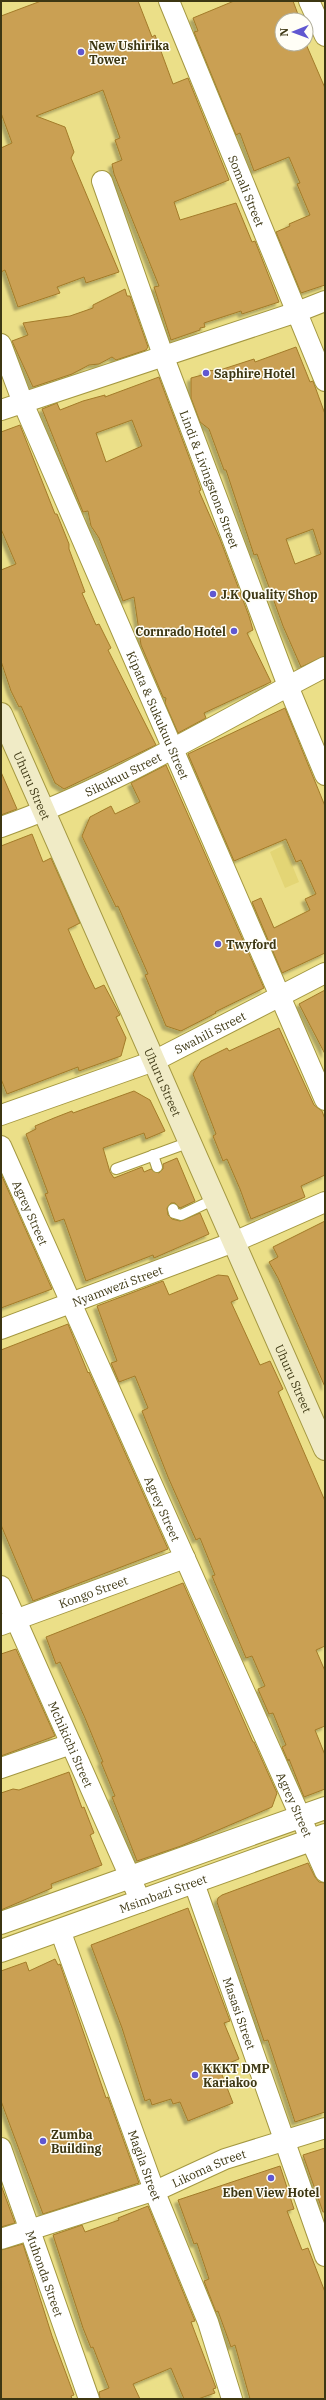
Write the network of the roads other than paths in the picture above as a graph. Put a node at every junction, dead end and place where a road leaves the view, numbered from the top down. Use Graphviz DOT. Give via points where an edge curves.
graph roads {
  1 [pos="169,1"];
  2 [pos="309,1"];
  3 [pos="325,36"];
  4 [pos="102,181"];
  5 [pos="325,300"];
  6 [pos="297,312"];
  7 [pos="1,344"];
  8 [pos="163,355"];
  9 [pos="325,381"];
  10 [pos="23,403"];
  11 [pos="1,410"];
  12 [pos="325,667"];
  13 [pos="288,686"];
  14 [pos="1,714"];
  15 [pos="174,748"];
  16 [pos="325,775"];
  17 [pos="44,812"];
  18 [pos="1,827"];
  19 [pos="325,972"];
  20 [pos="280,996"];
  21 [pos="154,1061"];
  22 [pos="325,1100"];
  23 [pos="1,1115"];
  24 [pos="190,1142"];
  25 [pos="1,1146"];
  26 [pos="153,1155"];
  27 [pos="157,1167"];
  28 [pos="116,1169"];
  29 [pos="215,1200"];
  30 [pos="325,1202"];
  31 [pos="173,1209"];
  32 [pos="234,1242"];
  33 [pos="72,1304"];
  34 [pos="1,1329"];
  35 [pos="325,1449"];
  36 [pos="185,1558"];
  37 [pos="1,1586"];
  38 [pos="8,1623"];
  39 [pos="71,1744"];
  40 [pos="1,1768"];
  41 [pos="325,1808"];
  42 [pos="325,1814"];
  43 [pos="312,1829"];
  44 [pos="325,1872"];
  45 [pos="194,1883"];
  46 [pos="136,1890"];
  47 [pos="1,1923"];
  48 [pos="60,1930"];
  49 [pos="1,1931"];
  50 [pos="1,1945"];
  51 [pos="1,1951"];
  52 [pos="325,2128"];
  53 [pos="285,2142"];
  54 [pos="1,2148"];
  55 [pos="154,2190"];
  56 [pos="30,2230"];
  57 [pos="1,2238"];
  58 [pos="325,2256"];
  59 [pos="89,2399"];
  60 [pos="232,2399"];
  1 -- 6 [label="street, Somali Street"];
  2 -- 3 [label="street"];
  4 -- 8 [label="street, Lindi & Livingstone Street"];
  5 -- 6 [label="street"];
  6 -- 8 [label="street"];
  6 -- 9 [label="street, Somali Street"];
  7 -- 10 [label="street, Kipata & Sukukuu Street"];
  8 -- 10 [label="street"];
  8 -- 13 [label="street, Lindi & Livingstone Street"];
  10 -- 11 [label="street"];
  10 -- 15 [label="street, Kipata & Sukukuu Street"];
  12 -- 13 [label="street, Sikukuu Street"];
  13 -- 15 [label="street, Sikukuu Street"];
  13 -- 16 [label="street, Lindi & Livingstone Street"];
  14 -- 17 [label="main road, Uhuru Street"];
  15 -- 17 [label="street, Sikukuu Street"];
  15 -- 20 [label="street, Kipata & Sukukuu Street"];
  17 -- 18 [label="street, Sikukuu Street"];
  17 -- 21 [label="main road, Uhuru Street"];
  19 -- 20 [label="street, Swahili Street"];
  20 -- 21 [label="street, Swahili Street"];
  20 -- 22 [label="street, Kipata & Sukukuu Street"];
  21 -- 23 [label="street, Swahili Street"];
  21 -- 24 [label="main road, Uhuru Street"];
  24 -- 26 [label="lane"];
  24 -- 29 [label="main road, Uhuru Street"];
  25 -- 33 [label="street, Agrey Street"];
  26 -- 27 [label="lane"];
  26 -- 28 [label="lane"];
  29 -- 31 [label="lane" via="181,1215 174,1213"];
  29 -- 32 [label="main road, Uhuru Street"];
  30 -- 32 [label="street, Nyamwezi Street"];
  32 -- 33 [label="street, Nyamwezi Street"];
  32 -- 35 [label="main road, Uhuru Street"];
  33 -- 34 [label="street, Nyamwezi Street"];
  33 -- 36 [label="street, Agrey Street"];
  36 -- 38 [label="street, Kongo Street"];
  36 -- 43 [label="street, Agrey Street"];
  37 -- 38 [label="street, Mchikichi Street"];
  38 -- 39 [label="street, Mchikichi Street"];
  39 -- 40 [label="street"];
  39 -- 46 [label="street, Mchikichi Street"];
  41 -- 43 [label="street, Msimbazi Street"];
  42 -- 43 [label="lane"];
  43 -- 44 [label="street, Agrey Street"];
  43 -- 45 [label="street, Msimbazi Street"];
  43 -- 46 [label="street, Msimbazi Street"];
  45 -- 46 [label="street, Msimbazi Street"];
  45 -- 53 [label="street, Masasi Street"];
  46 -- 47 [label="street, Msimbazi Street"];
  46 -- 48 [label="street, Msimbazi Street"];
  46 -- 49 [label="lane"];
  46 -- 50 [label="lane"];
  48 -- 51 [label="street, Msimbazi Street"];
  48 -- 55 [label="street, Magila Street"];
  52 -- 53 [label="street, Likoma Street"];
  53 -- 55 [label="street, Likoma Street" via="225,2159"];
  53 -- 58 [label="street, Masasi Street"];
  54 -- 56 [label="street, Muhonda Street"];
  55 -- 56 [label="street, Likoma Street"];
  55 -- 60 [label="street, Magila Street" via="208,2322"];
  56 -- 57 [label="street, Likoma Street"];
  56 -- 59 [label="street, Muhonda Street"];
}
